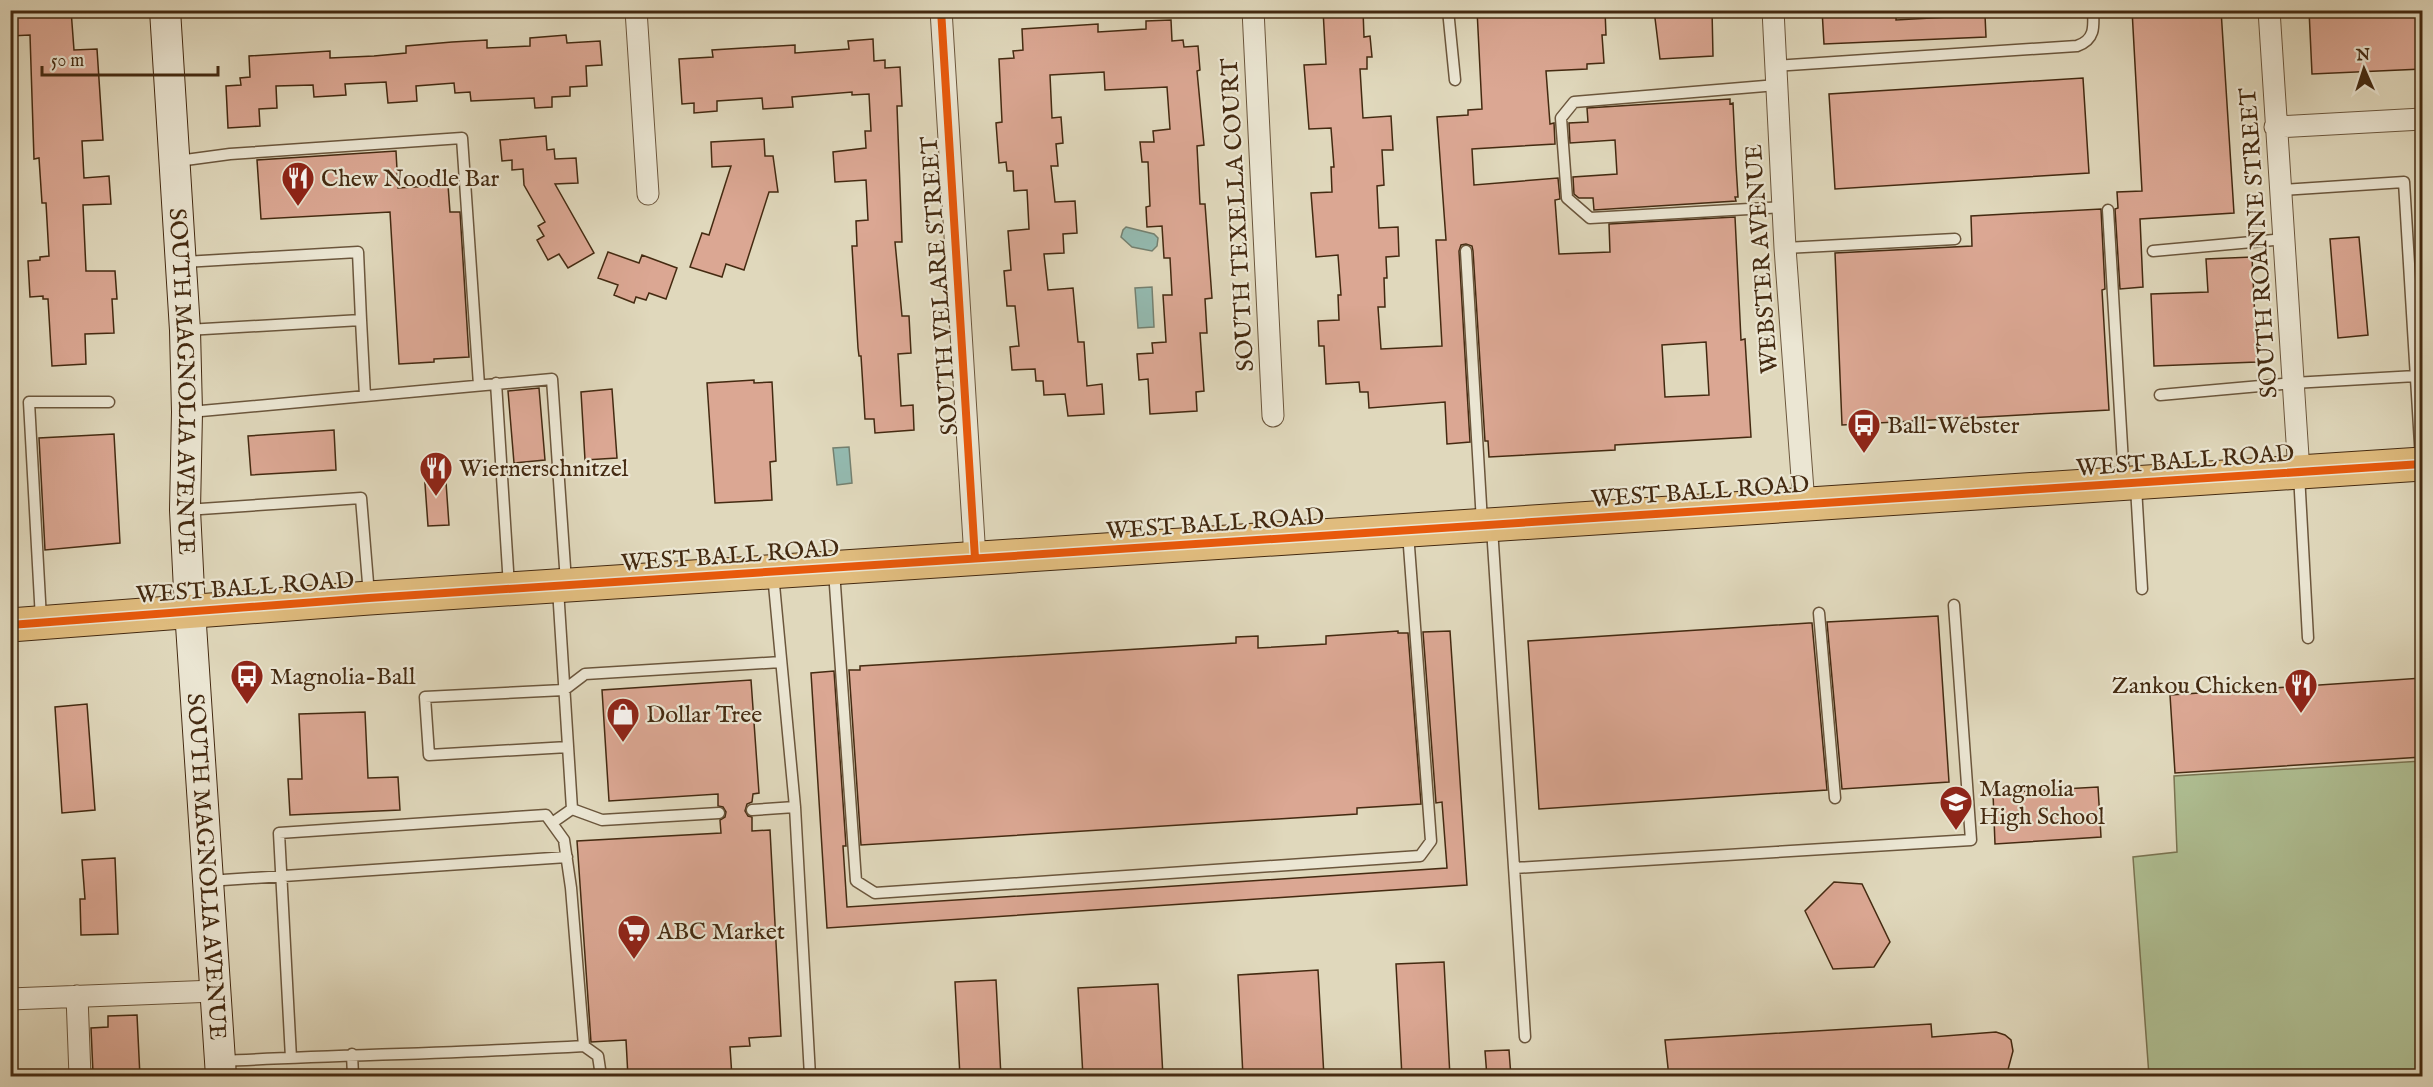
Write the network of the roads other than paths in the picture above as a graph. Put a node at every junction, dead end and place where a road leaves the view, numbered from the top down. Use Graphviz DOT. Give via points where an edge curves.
graph roads {
  1 [pos="165,10"];
  2 [pos="636,10"];
  3 [pos="941,10"];
  4 [pos="1253,10"];
  5 [pos="1449,10"];
  6 [pos="1773,10"];
  7 [pos="2093,10"];
  8 [pos="2269,10"];
  9 [pos="1776,76"];
  10 [pos="1455,81"];
  11 [pos="2422,119"];
  12 [pos="2275,127"];
  13 [pos="174,162"];
  14 [pos="2281,190"];
  15 [pos="648,194"];
  16 [pos="1783,207"];
  17 [pos="2108,210"];
  18 [pos="1955,239"];
  19 [pos="2285,239"];
  20 [pos="1785,248"];
  21 [pos="1466,251"];
  22 [pos="2153,251"];
  23 [pos="180,262"];
  24 [pos="361,320"];
  25 [pos="184,330"];
  26 [pos="2416,376"];
  27 [pos="496,383"];
  28 [pos="2293,383"];
  29 [pos="479,385"];
  30 [pos="2160,394"];
  31 [pos="365,396"];
  32 [pos="109,402"];
  33 [pos="187,412"];
  34 [pos="1273,416"];
  35 [pos="2422,464"];
  36 [pos="2299,472"];
  37 [pos="2130,482"];
  38 [pos="1804,504"];
  39 [pos="185,510"];
  40 [pos="1487,525"];
  41 [pos="1408,530"];
  42 [pos="975,558"];
  43 [pos="833,567"];
  44 [pos="773,571"];
  45 [pos="562,586"];
  46 [pos="2142,588"];
  47 [pos="509,589"];
  48 [pos="369,598"];
  49 [pos="1954,605"];
  50 [pos="190,610"];
  51 [pos="1819,613"];
  52 [pos="26,624"];
  53 [pos="2308,638"];
  54 [pos="781,662"];
  55 [pos="564,690"];
  56 [pos="568,747"];
  57 [pos="1835,798"];
  58 [pos="795,807"];
  59 [pos="572,809"];
  60 [pos="752,810"];
  61 [pos="719,813"];
  62 [pos="552,823"];
  63 [pos="567,857"];
  64 [pos="1514,868"];
  65 [pos="281,877"];
  66 [pos="208,880"];
  67 [pos="215,991"];
  68 [pos="77,996"];
  69 [pos="10,999"];
  70 [pos="1525,1037"];
  71 [pos="584,1046"];
  72 [pos="352,1054"];
  73 [pos="291,1058"];
  74 [pos="220,1069"];
  75 [pos="80,1077"];
  76 [pos="353,1077"];
  77 [pos="601,1077"];
  78 [pos="810,1077"];
  1 -- 13 [label="main road, SOUTH MAGNOLIA AVENUE"];
  2 -- 15 [label="street"];
  3 -- 42 [label="street, SOUTH VELARE STREET"];
  4 -- 34 [label="street, SOUTH TEXELLA COURT"];
  5 -- 10 [label="lane"];
  6 -- 9 [label="street, WEBSTER AVENUE"];
  7 -- 9 [label="lane" via="2093,32 2089,40 2077,46"];
  8 -- 12 [label="street, SOUTH ROANNE STREET"];
  9 -- 16 [label="street, WEBSTER AVENUE"];
  9 -- 16 [label="lane" via="1574,102 1561,118 1567,198 1590,219"];
  11 -- 12 [label="street"];
  12 -- 14 [label="street, SOUTH ROANNE STREET"];
  13 -- 23 [label="main road, SOUTH MAGNOLIA AVENUE"];
  13 -- 29 [label="lane" via="230,154 462,138"];
  14 -- 19 [label="street, SOUTH ROANNE STREET"];
  14 -- 26 [label="lane" via="2404,182"];
  16 -- 20 [label="street, WEBSTER AVENUE"];
  17 -- 37 [label="lane"];
  18 -- 20 [label="lane"];
  19 -- 22 [label="lane"];
  19 -- 28 [label="street, SOUTH ROANNE STREET"];
  20 -- 38 [label="street, WEBSTER AVENUE"];
  21 -- 40 [label="lane"];
  23 -- 24 [label="lane" via="358,252"];
  23 -- 25 [label="main road, SOUTH MAGNOLIA AVENUE"];
  24 -- 25 [label="lane"];
  24 -- 31 [label="lane"];
  25 -- 33 [label="main road, SOUTH MAGNOLIA AVENUE"];
  26 -- 28 [label="lane"];
  26 -- 35 [label="lane"];
  27 -- 29 [label="lane"];
  27 -- 45 [label="lane" via="552,379"];
  27 -- 47 [label="lane"];
  28 -- 30 [label="lane"];
  28 -- 36 [label="street, SOUTH ROANNE STREET"];
  29 -- 31 [label="lane"];
  31 -- 33 [label="lane"];
  32 -- 52 [label="lane" via="29,402"];
  33 -- 39 [label="main road, SOUTH MAGNOLIA AVENUE"];
  35 -- 36 [label="main road, WEST BALL ROAD"];
  36 -- 37 [label="main road, WEST BALL ROAD"];
  36 -- 53 [label="lane"];
  37 -- 38 [label="main road, WEST BALL ROAD"];
  37 -- 46 [label="lane"];
  38 -- 40 [label="main road, WEST BALL ROAD"];
  39 -- 48 [label="lane" via="361,498"];
  39 -- 50 [label="main road, SOUTH MAGNOLIA AVENUE"];
  40 -- 41 [label="main road, WEST BALL ROAD"];
  40 -- 64 [label="lane"];
  41 -- 42 [label="main road, WEST BALL ROAD"];
  41 -- 43 [label="lane" via="1431,842 1420,856 874,893 856,881"];
  42 -- 43 [label="main road, WEST BALL ROAD"];
  43 -- 44 [label="main road, WEST BALL ROAD"];
  44 -- 45 [label="main road, WEST BALL ROAD"];
  44 -- 54 [label="lane"];
  45 -- 47 [label="main road, WEST BALL ROAD"];
  45 -- 55 [label="lane"];
  47 -- 48 [label="main road, WEST BALL ROAD"];
  48 -- 50 [label="main road, WEST BALL ROAD"];
  49 -- 64 [label="lane" via="1971,840"];
  50 -- 52 [label="main road, WEST BALL ROAD"];
  50 -- 66 [label="main road, SOUTH MAGNOLIA AVENUE"];
  51 -- 57 [label="lane"];
  54 -- 55 [label="lane" via="585,674"];
  54 -- 58 [label="lane"];
  55 -- 56 [label="lane"];
  55 -- 56 [label="lane" via="425,697 428,743 429,755"];
  56 -- 59 [label="lane"];
  58 -- 60 [label="lane"];
  58 -- 78 [label="lane"];
  59 -- 61 [label="lane" via="602,820"];
  59 -- 62 [label="lane"];
  62 -- 63 [label="lane" via="564,840"];
  62 -- 65 [label="lane" via="546,815 279,833"];
  63 -- 65 [label="lane" via="292,873"];
  63 -- 71 [label="lane"];
  64 -- 70 [label="lane"];
  65 -- 66 [label="lane"];
  65 -- 73 [label="lane"];
  66 -- 67 [label="main road, SOUTH MAGNOLIA AVENUE"];
  67 -- 68 [label="street"];
  67 -- 74 [label="main road, SOUTH MAGNOLIA AVENUE"];
  68 -- 69 [label="street"];
  68 -- 75 [label="street"];
  71 -- 72 [label="lane"];
  71 -- 77 [label="lane" via="598,1056"];
  72 -- 73 [label="lane"];
  72 -- 76 [label="lane"];
  73 -- 74 [label="lane"];
}
